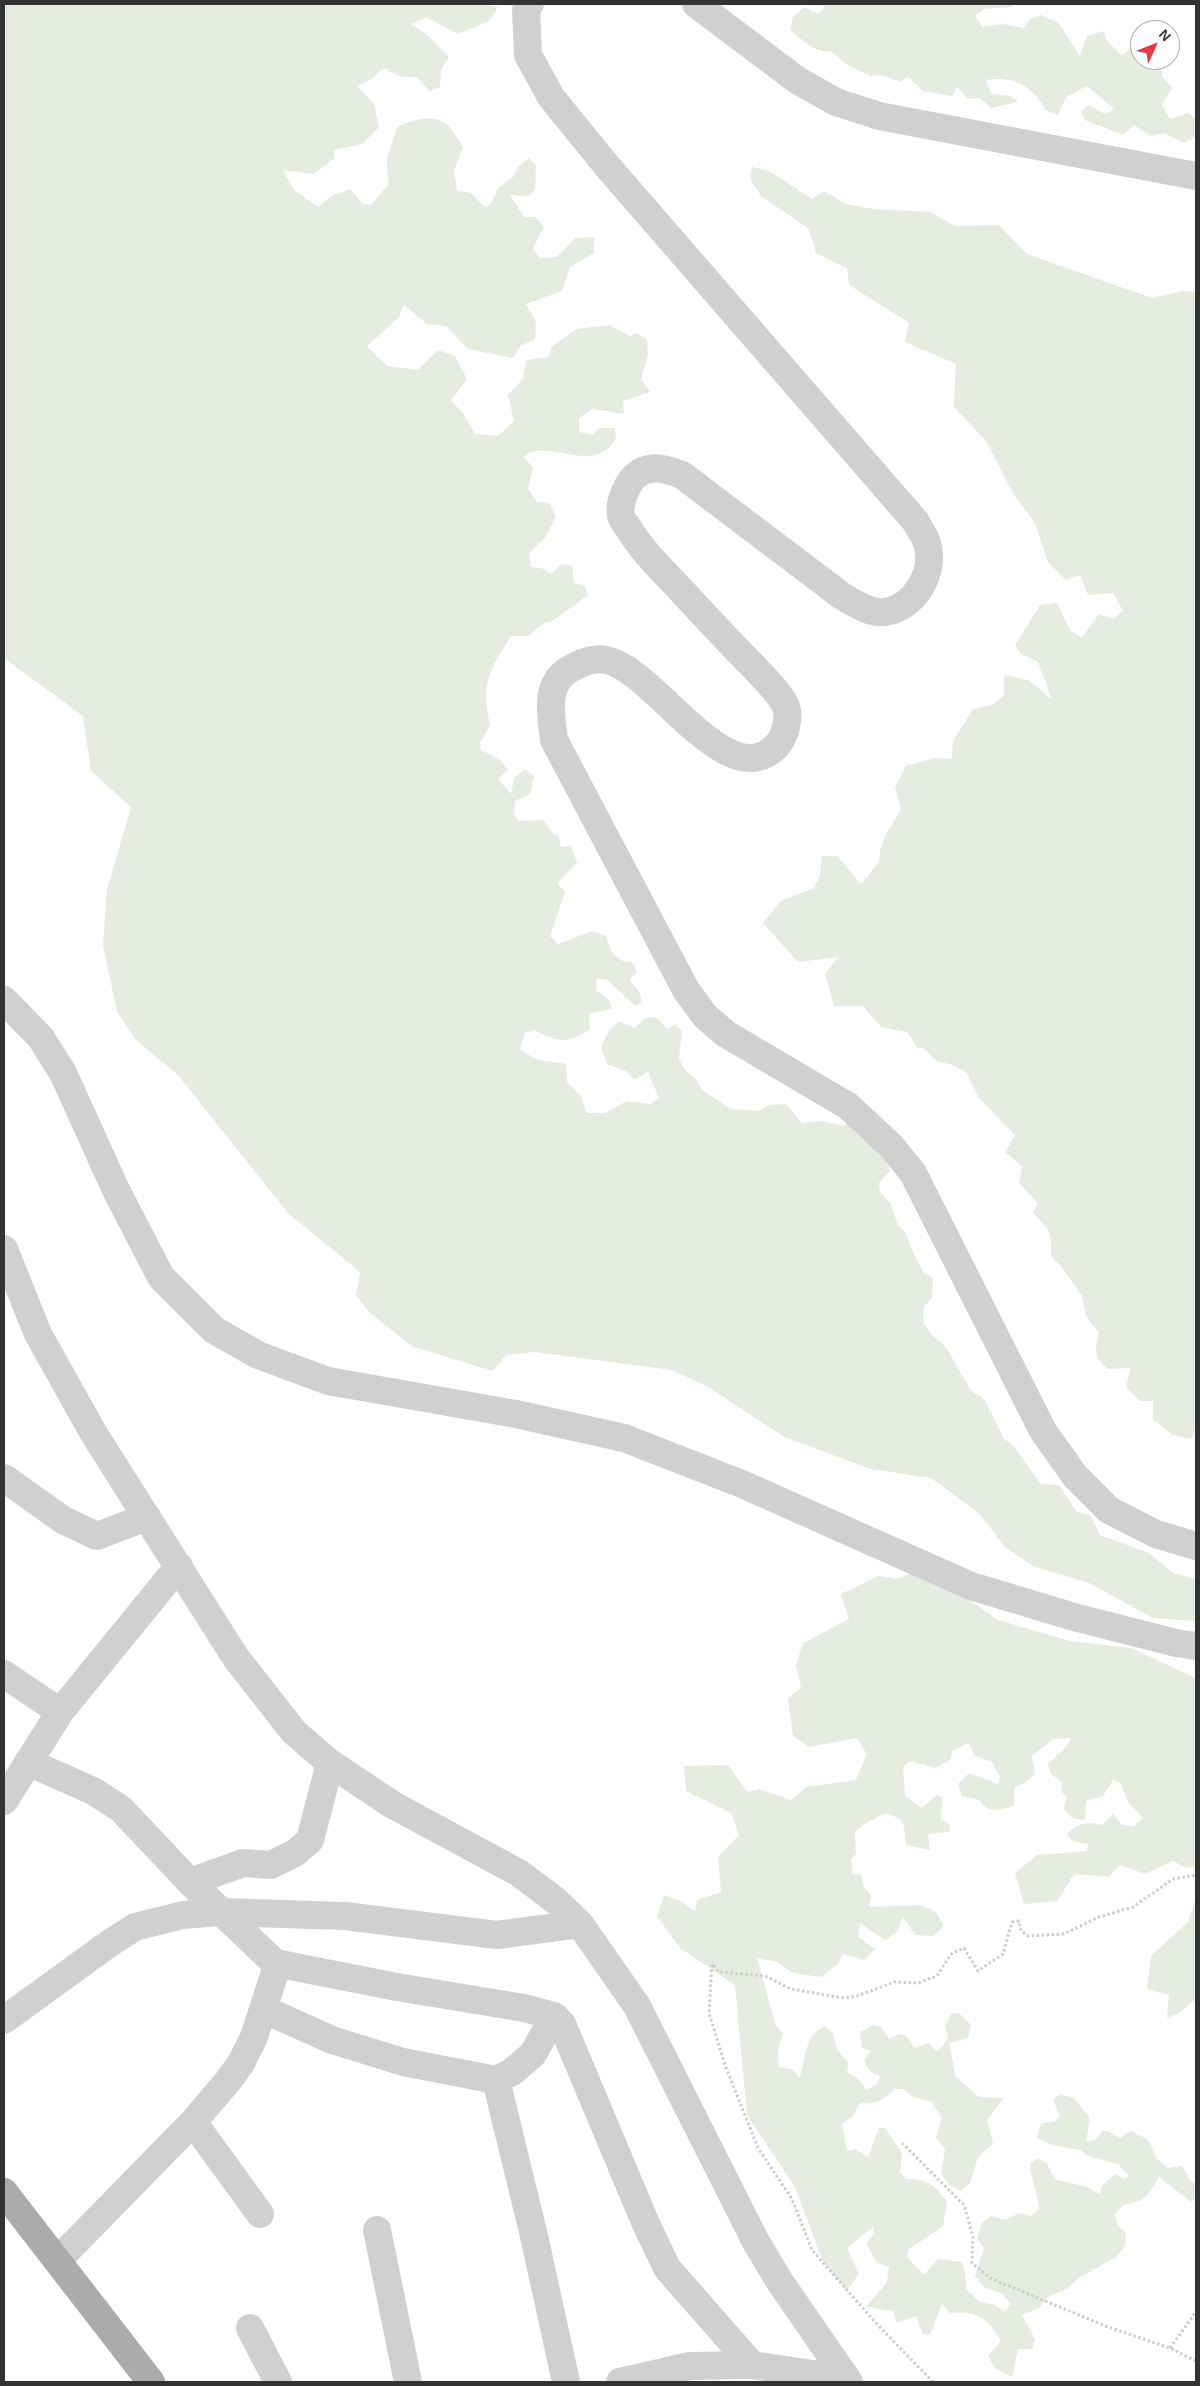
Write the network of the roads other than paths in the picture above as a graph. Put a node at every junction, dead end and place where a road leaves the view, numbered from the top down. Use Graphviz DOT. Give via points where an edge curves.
graph roads {
  1 [pos="530,4"];
  2 [pos="696,4"];
  3 [pos="1196,176"];
  4 [pos="4,1000"];
  5 [pos="4,1248"];
  6 [pos="4,1478"];
  7 [pos="147,1517"];
  8 [pos="1196,1546"];
  9 [pos="179,1566"];
  10 [pos="1196,1646"];
  11 [pos="4,1674"];
  12 [pos="60,1712"];
  13 [pos="28,1762"];
  14 [pos="330,1763"];
  15 [pos="4,1800"];
  16 [pos="190,1882"];
  17 [pos="220,1912"];
  18 [pos="580,1924"];
  19 [pos="275,1963"];
  20 [pos="263,2009"];
  21 [pos="554,2016"];
  22 [pos="4,2020"];
  23 [pos="496,2080"];
  24 [pos="193,2122"];
  25 [pos="4,2199"];
  26 [pos="260,2214"];
  27 [pos="377,2230"];
  28 [pos="58,2260"];
  29 [pos="250,2328"];
  30 [pos="752,2365"];
  31 [pos="784,2376"];
  32 [pos="847,2380"];
  33 [pos="133,2382"];
  34 [pos="151,2382"];
  35 [pos="278,2382"];
  36 [pos="408,2382"];
  37 [pos="566,2382"];
  38 [pos="620,2382"];
  1 -- 8 [label="street" via="526,9 528,55 551,97 916,522 928,544 928,572 918,592 904,604 885,612 860,608 682,475 661,467 639,473 625,488 621,516 639,546 768,682 786,707 786,728 780,742 767,754 749,758 730,755 625,668 606,660 585,661 566,671 555,682 549,708 554,740 686,990 705,1016 740,1044 848,1106 890,1146 913,1173 1043,1431 1075,1476 1109,1510 1156,1534"];
  2 -- 3 [label="street" via="797,80 836,102 879,116"];
  4 -- 10 [label="street" via="41,1038 63,1074 116,1190 161,1277 214,1330 258,1355 328,1381 516,1414 624,1438 742,1484 971,1586 1074,1617"];
  5 -- 7 [label="street" via="38,1334 94,1434"];
  6 -- 7 [label="street" via="63,1520 97,1536"];
  7 -- 9 [label="street"];
  9 -- 12 [label="street"];
  9 -- 14 [label="street" via="236,1658 294,1732"];
  11 -- 12 [label="street"];
  12 -- 13 [label="street"];
  13 -- 15 [label="street"];
  13 -- 16 [label="street" via="93,1791 120,1809"];
  14 -- 16 [label="street" via="310,1840 295,1853 270,1865 243,1863"];
  14 -- 18 [label="street" via="393,1805 520,1873 556,1900"];
  16 -- 17 [label="street"];
  17 -- 18 [label="street" via="345,1916 496,1935"];
  17 -- 19 [label="street"];
  17 -- 22 [label="street" via="182,1915 135,1927"];
  18 -- 32 [label="street" via="637,2006 756,2242"];
  19 -- 20 [label="street"];
  19 -- 21 [label="street"];
  20 -- 23 [label="street" via="332,2040 403,2062"];
  20 -- 24 [label="street" via="241,2063"];
  21 -- 23 [label="street" via="532,2054 512,2072"];
  21 -- 30 [label="street" via="562,2024 667,2268"];
  23 -- 37 [label="street"];
  24 -- 26 [label="street"];
  24 -- 28 [label="street"];
  25 -- 28 [label="main road"];
  25 -- 33 [label="main road"];
  27 -- 36 [label="street"];
  28 -- 34 [label="main road"];
  29 -- 35 [label="street"];
  30 -- 31 [label="street"];
  30 -- 38 [label="street" via="690,2366"];
  31 -- 32 [label="street"];
}
